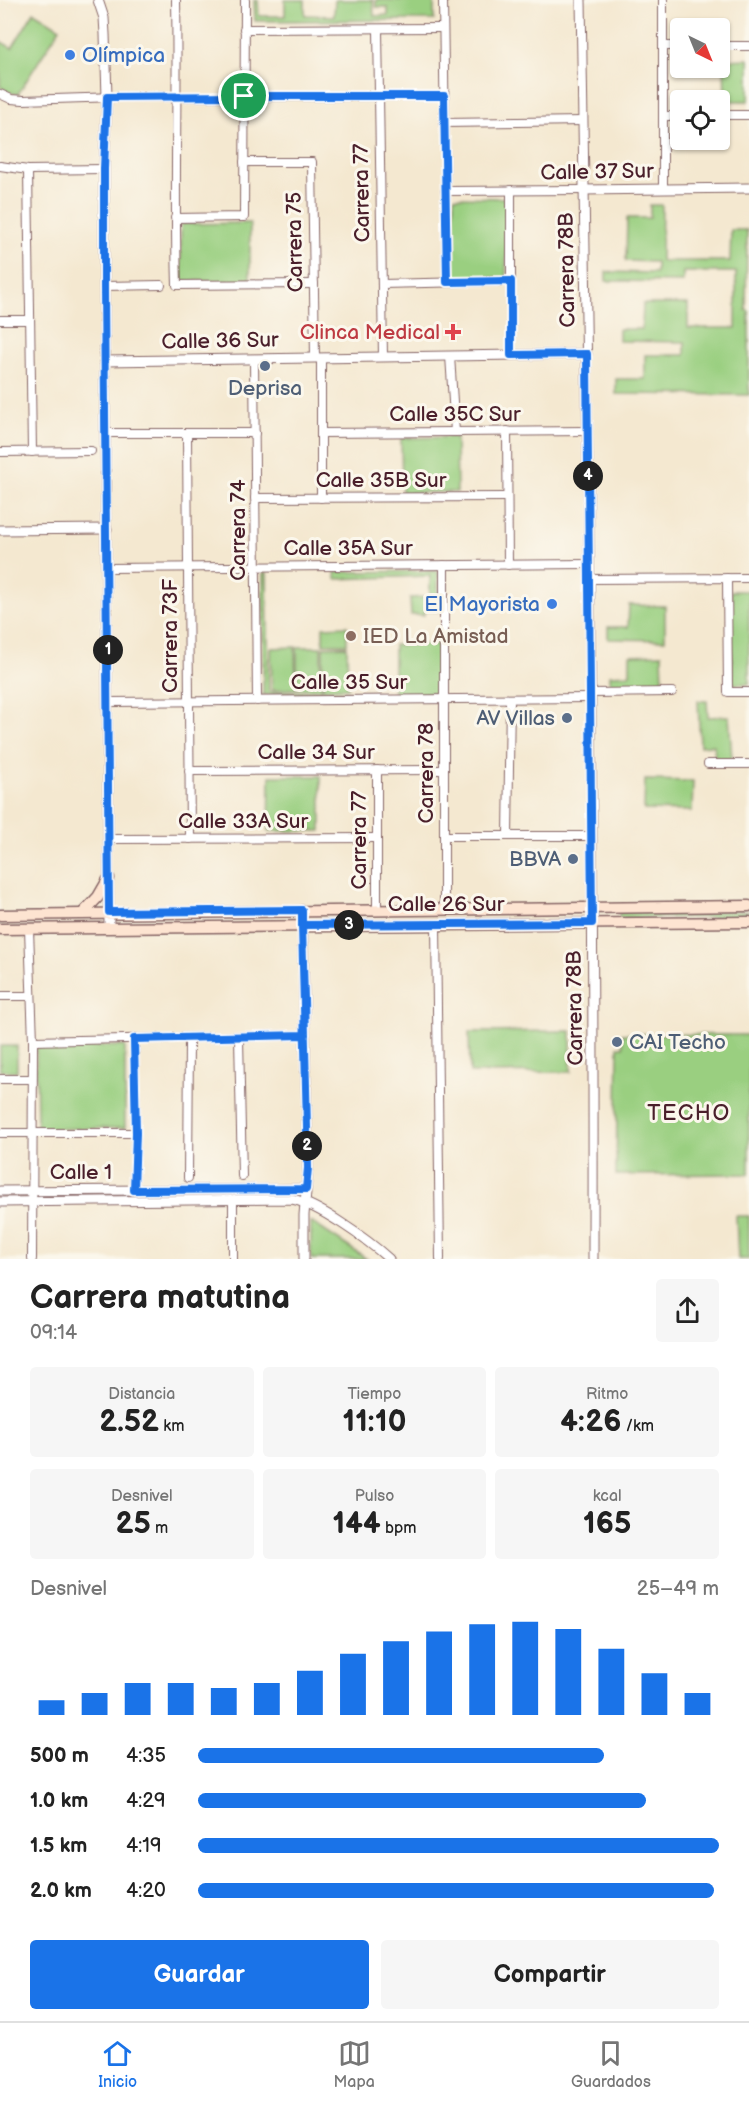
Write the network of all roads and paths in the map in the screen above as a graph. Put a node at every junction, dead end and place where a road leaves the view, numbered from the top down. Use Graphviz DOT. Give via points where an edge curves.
graph roads {
  1 [pos="98,0"];
  2 [pos="176,0"];
  3 [pos="245,0"];
  4 [pos="443,0"];
  5 [pos="581,0"];
  6 [pos="663,0"];
  7 [pos="443,28"];
  8 [pos="244,29"];
  9 [pos="378,29"];
  10 [pos="663,46"];
  11 [pos="670,46"];
  12 [pos="730,46"];
  13 [pos="749,46"];
  14 [pos="0,94"];
  15 [pos="177,96"];
  16 [pos="244,96"];
  17 [pos="379,96"];
  18 [pos="444,96"];
  19 [pos="107,97"];
  20 [pos="730,115"];
  21 [pos="749,115"];
  22 [pos="663,116"];
  23 [pos="670,116"];
  24 [pos="583,121"];
  25 [pos="444,123"];
  26 [pos="244,162"];
  27 [pos="0,166"];
  28 [pos="104,169"];
  29 [pos="28,170"];
  30 [pos="749,188"];
  31 [pos="663,189"];
  32 [pos="511,190"];
  33 [pos="583,190"];
  34 [pos="445,191"];
  35 [pos="175,218"];
  36 [pos="511,281"];
  37 [pos="447,282"];
  38 [pos="314,284"];
  39 [pos="382,284"];
  40 [pos="161,285"];
  41 [pos="104,286"];
  42 [pos="0,320"];
  43 [pos="30,320"];
  44 [pos="587,354"];
  45 [pos="511,355"];
  46 [pos="450,356"];
  47 [pos="383,357"];
  48 [pos="254,358"];
  49 [pos="318,358"];
  50 [pos="105,360"];
  51 [pos="507,431"];
  52 [pos="588,431"];
  53 [pos="455,432"];
  54 [pos="106,433"];
  55 [pos="187,433"];
  56 [pos="255,433"];
  57 [pos="321,433"];
  58 [pos="91,451"];
  59 [pos="0,452"];
  60 [pos="32,452"];
  61 [pos="507,497"];
  62 [pos="255,498"];
  63 [pos="321,498"];
  64 [pos="107,529"];
  65 [pos="0,530"];
  66 [pos="589,564"];
  67 [pos="444,565"];
  68 [pos="508,565"];
  69 [pos="188,567"];
  70 [pos="256,567"];
  71 [pos="107,568"];
  72 [pos="728,578"];
  73 [pos="749,578"];
  74 [pos="589,579"];
  75 [pos="672,692"];
  76 [pos="749,692"];
  77 [pos="590,695"];
  78 [pos="510,699"];
  79 [pos="444,700"];
  80 [pos="257,701"];
  81 [pos="108,702"];
  82 [pos="189,702"];
  83 [pos="708,764"];
  84 [pos="749,764"];
  85 [pos="377,770"];
  86 [pos="444,770"];
  87 [pos="189,771"];
  88 [pos="508,836"];
  89 [pos="591,836"];
  90 [pos="444,837"];
  91 [pos="377,838"];
  92 [pos="108,839"];
  93 [pos="190,839"];
  94 [pos="109,878"];
  95 [pos="749,906"];
  96 [pos="592,908"];
  97 [pos="444,909"];
  98 [pos="302,910"];
  99 [pos="377,910"];
  100 [pos="109,912"];
  101 [pos="83,913"];
  102 [pos="0,915"];
  103 [pos="749,921"];
  104 [pos="592,923"];
  105 [pos="436,924"];
  106 [pos="302,925"];
  107 [pos="109,928"];
  108 [pos="0,929"];
  109 [pos="29,929"];
  110 [pos="0,996"];
  111 [pos="31,996"];
  112 [pos="305,1035"];
  113 [pos="189,1038"];
  114 [pos="239,1038"];
  115 [pos="134,1039"];
  116 [pos="33,1041"];
  117 [pos="0,1078"];
  118 [pos="32,1079"];
  119 [pos="0,1133"];
  120 [pos="31,1133"];
  121 [pos="136,1133"];
  122 [pos="242,1176"];
  123 [pos="188,1178"];
  124 [pos="173,1189"];
  125 [pos="306,1189"];
  126 [pos="33,1190"];
  127 [pos="134,1190"];
  128 [pos="0,1191"];
  129 [pos="173,1200"];
  130 [pos="233,1200"];
  131 [pos="0,1202"];
  132 [pos="33,1202"];
  133 [pos="305,1202"];
  134 [pos="381,1251"];
  135 [pos="32,1259"];
  136 [pos="233,1259"];
  137 [pos="304,1259"];
  138 [pos="389,1259"];
  139 [pos="398,1259"];
  140 [pos="440,1259"];
  141 [pos="593,1259"];
  1 -- 19 [label="street" via="104,18"];
  2 -- 15 [label="street"];
  3 -- 8 [label="street"];
  4 -- 7 [label="street"];
  5 -- 24 [label="street, Carrera 78B"];
  6 -- 10 [label="street"];
  7 -- 9 [label="street"];
  7 -- 18 [label="street"];
  8 -- 9 [label="street"];
  8 -- 16 [label="street"];
  9 -- 17 [label="street, Carrera 77"];
  10 -- 11 [label="street"];
  10 -- 22 [label="street"];
  12 -- 13 [label="street"];
  14 -- 19 [label="street" via="23,100"];
  15 -- 16 [label="street"];
  15 -- 19 [label="street"];
  15 -- 35 [label="street"];
  16 -- 17 [label="street"];
  16 -- 26 [label="street"];
  17 -- 18 [label="street"];
  17 -- 39 [label="street, Carrera 77"];
  18 -- 25 [label="street"];
  19 -- 28 [label="street"];
  20 -- 21 [label="street"];
  22 -- 23 [label="street"];
  22 -- 31 [label="street"];
  24 -- 25 [label="street"];
  24 -- 33 [label="street, Carrera 78B"];
  25 -- 34 [label="street"];
  26 -- 35 [label="street" via="244,217"];
  26 -- 38 [label="street, Carrera 75" via="312,162"];
  27 -- 29 [label="street"];
  28 -- 29 [label="street"];
  28 -- 41 [label="street"];
  29 -- 43 [label="street"];
  30 -- 31 [label="street, Calle 37 Sur"];
  31 -- 33 [label="street, Calle 37 Sur"];
  32 -- 33 [label="street, Calle 37 Sur"];
  32 -- 34 [label="street, Calle 37 Sur"];
  32 -- 36 [label="street"];
  33 -- 44 [label="street, Carrera 78B"];
  34 -- 37 [label="street"];
  35 -- 38 [label="street" via="177,285"];
  36 -- 37 [label="street"];
  36 -- 45 [label="street"];
  37 -- 39 [label="street"];
  38 -- 49 [label="street, Carrera 75"];
  39 -- 47 [label="street, Carrera 77"];
  40 -- 41 [label="street"];
  41 -- 50 [label="street"];
  42 -- 43 [label="street"];
  43 -- 60 [label="street"];
  44 -- 45 [label="street, Calle 36 Sur"];
  44 -- 52 [label="street, Carrera 78B"];
  45 -- 46 [label="street, Calle 36 Sur"];
  46 -- 47 [label="street, Calle 36 Sur"];
  46 -- 53 [label="street"];
  47 -- 49 [label="street, Calle 36 Sur"];
  48 -- 49 [label="street, Calle 36 Sur"];
  48 -- 50 [label="street, Calle 36 Sur"];
  48 -- 56 [label="street, Carrera 74"];
  49 -- 57 [label="street, Carrera 75"];
  50 -- 54 [label="street"];
  51 -- 52 [label="street, Calle 35C Sur"];
  51 -- 53 [label="street, Calle 35C Sur"];
  51 -- 61 [label="street"];
  52 -- 66 [label="street, Carrera 78B"];
  53 -- 57 [label="street, Calle 35C Sur"];
  54 -- 55 [label="street"];
  54 -- 64 [label="street"];
  55 -- 56 [label="street"];
  55 -- 69 [label="street, Carrera 73F"];
  56 -- 62 [label="street, Carrera 74"];
  57 -- 63 [label="street, Carrera 75"];
  58 -- 60 [label="street"];
  59 -- 60 [label="street"];
  61 -- 63 [label="street, Calle 35B Sur"];
  61 -- 68 [label="street"];
  62 -- 63 [label="street, Calle 35B Sur"];
  62 -- 70 [label="street, Carrera 74"];
  64 -- 65 [label="street"];
  64 -- 71 [label="street"];
  66 -- 68 [label="street, Calle 35A Sur"];
  66 -- 74 [label="street, Carrera 78B"];
  67 -- 68 [label="street, Calle 35A Sur"];
  67 -- 70 [label="street, Calle 35A Sur"];
  67 -- 79 [label="street, Carrera 78"];
  69 -- 70 [label="street, Calle 35A Sur"];
  69 -- 71 [label="street, Calle 35A Sur"];
  69 -- 82 [label="street, Carrera 73F"];
  70 -- 80 [label="street, Carrera 74"];
  71 -- 81 [label="street"];
  72 -- 73 [label="street"];
  72 -- 74 [label="street"];
  72 -- 76 [label="street" via="728,692"];
  74 -- 77 [label="street, Carrera 78B"];
  75 -- 77 [label="street, Calle 35 Sur"];
  77 -- 78 [label="street, Calle 35 Sur"];
  77 -- 89 [label="street, Carrera 78B"];
  78 -- 79 [label="street, Calle 35 Sur"];
  78 -- 88 [label="street"];
  79 -- 80 [label="street, Calle 35 Sur"];
  79 -- 86 [label="street, Carrera 78"];
  80 -- 82 [label="street, Calle 35 Sur"];
  81 -- 82 [label="street, Calle 35 Sur"];
  81 -- 92 [label="street"];
  82 -- 87 [label="street, Carrera 73F"];
  83 -- 84 [label="street"];
  85 -- 86 [label="street, Calle 34 Sur"];
  85 -- 87 [label="street, Calle 34 Sur"];
  85 -- 91 [label="street, Carrera 77"];
  86 -- 90 [label="street, Carrera 78"];
  87 -- 93 [label="street, Carrera 73F"];
  88 -- 89 [label="street"];
  88 -- 90 [label="street"];
  89 -- 96 [label="street, Carrera 78B"];
  90 -- 97 [label="street, Carrera 78"];
  91 -- 93 [label="street, Calle 33A Sur"];
  91 -- 99 [label="street, Carrera 77"];
  92 -- 93 [label="street, Calle 33A Sur"];
  92 -- 94 [label="street"];
  94 -- 100 [label="street"];
  94 -- 101 [label="main road"];
  95 -- 96 [label="main road, Calle 26 Sur"];
  96 -- 97 [label="main road, Calle 26 Sur"];
  96 -- 104 [label="street, Carrera 78B"];
  97 -- 99 [label="main road, Calle 26 Sur"];
  98 -- 99 [label="main road, Calle 26 Sur"];
  98 -- 100 [label="main road, Calle 26 Sur"];
  98 -- 106 [label="street"];
  100 -- 101 [label="main road, Calle 26 Sur"];
  100 -- 107 [label="street"];
  101 -- 102 [label="main road, Calle 26 Sur"];
  103 -- 104 [label="main road, Calle 26 Sur"];
  104 -- 105 [label="main road, Calle 26 Sur"];
  104 -- 141 [label="street, Carrera 78B"];
  105 -- 106 [label="main road, Calle 26 Sur"];
  105 -- 140 [label="street"];
  106 -- 107 [label="main road, Calle 26 Sur"];
  106 -- 112 [label="street"];
  107 -- 109 [label="main road, Calle 26 Sur"];
  108 -- 109 [label="main road, Calle 26 Sur"];
  109 -- 111 [label="street"];
  110 -- 111 [label="street"];
  111 -- 116 [label="street"];
  112 -- 114 [label="street"];
  112 -- 125 [label="street"];
  113 -- 114 [label="street"];
  113 -- 115 [label="street"];
  113 -- 123 [label="street"];
  114 -- 122 [label="street"];
  115 -- 116 [label="street"];
  115 -- 121 [label="street"];
  116 -- 118 [label="street"];
  117 -- 118 [label="street"];
  118 -- 120 [label="street"];
  119 -- 120 [label="street"];
  120 -- 121 [label="street"];
  120 -- 126 [label="street"];
  121 -- 127 [label="street"];
  124 -- 125 [label="street, Calle 1"];
  124 -- 127 [label="street, Calle 1"];
  124 -- 129 [label="street"];
  125 -- 133 [label="street"];
  126 -- 127 [label="street, Calle 1"];
  126 -- 128 [label="street, Calle 1"];
  126 -- 132 [label="street"];
  129 -- 130 [label="street, Calle 1"];
  129 -- 132 [label="street, Calle 1"];
  130 -- 133 [label="street, Calle 1" via="285,1198"];
  130 -- 136 [label="street"];
  131 -- 132 [label="street, Calle 1"];
  132 -- 135 [label="street"];
  133 -- 134 [label="street"];
  133 -- 137 [label="street"];
  134 -- 138 [label="street"];
  134 -- 139 [label="street"];
}
